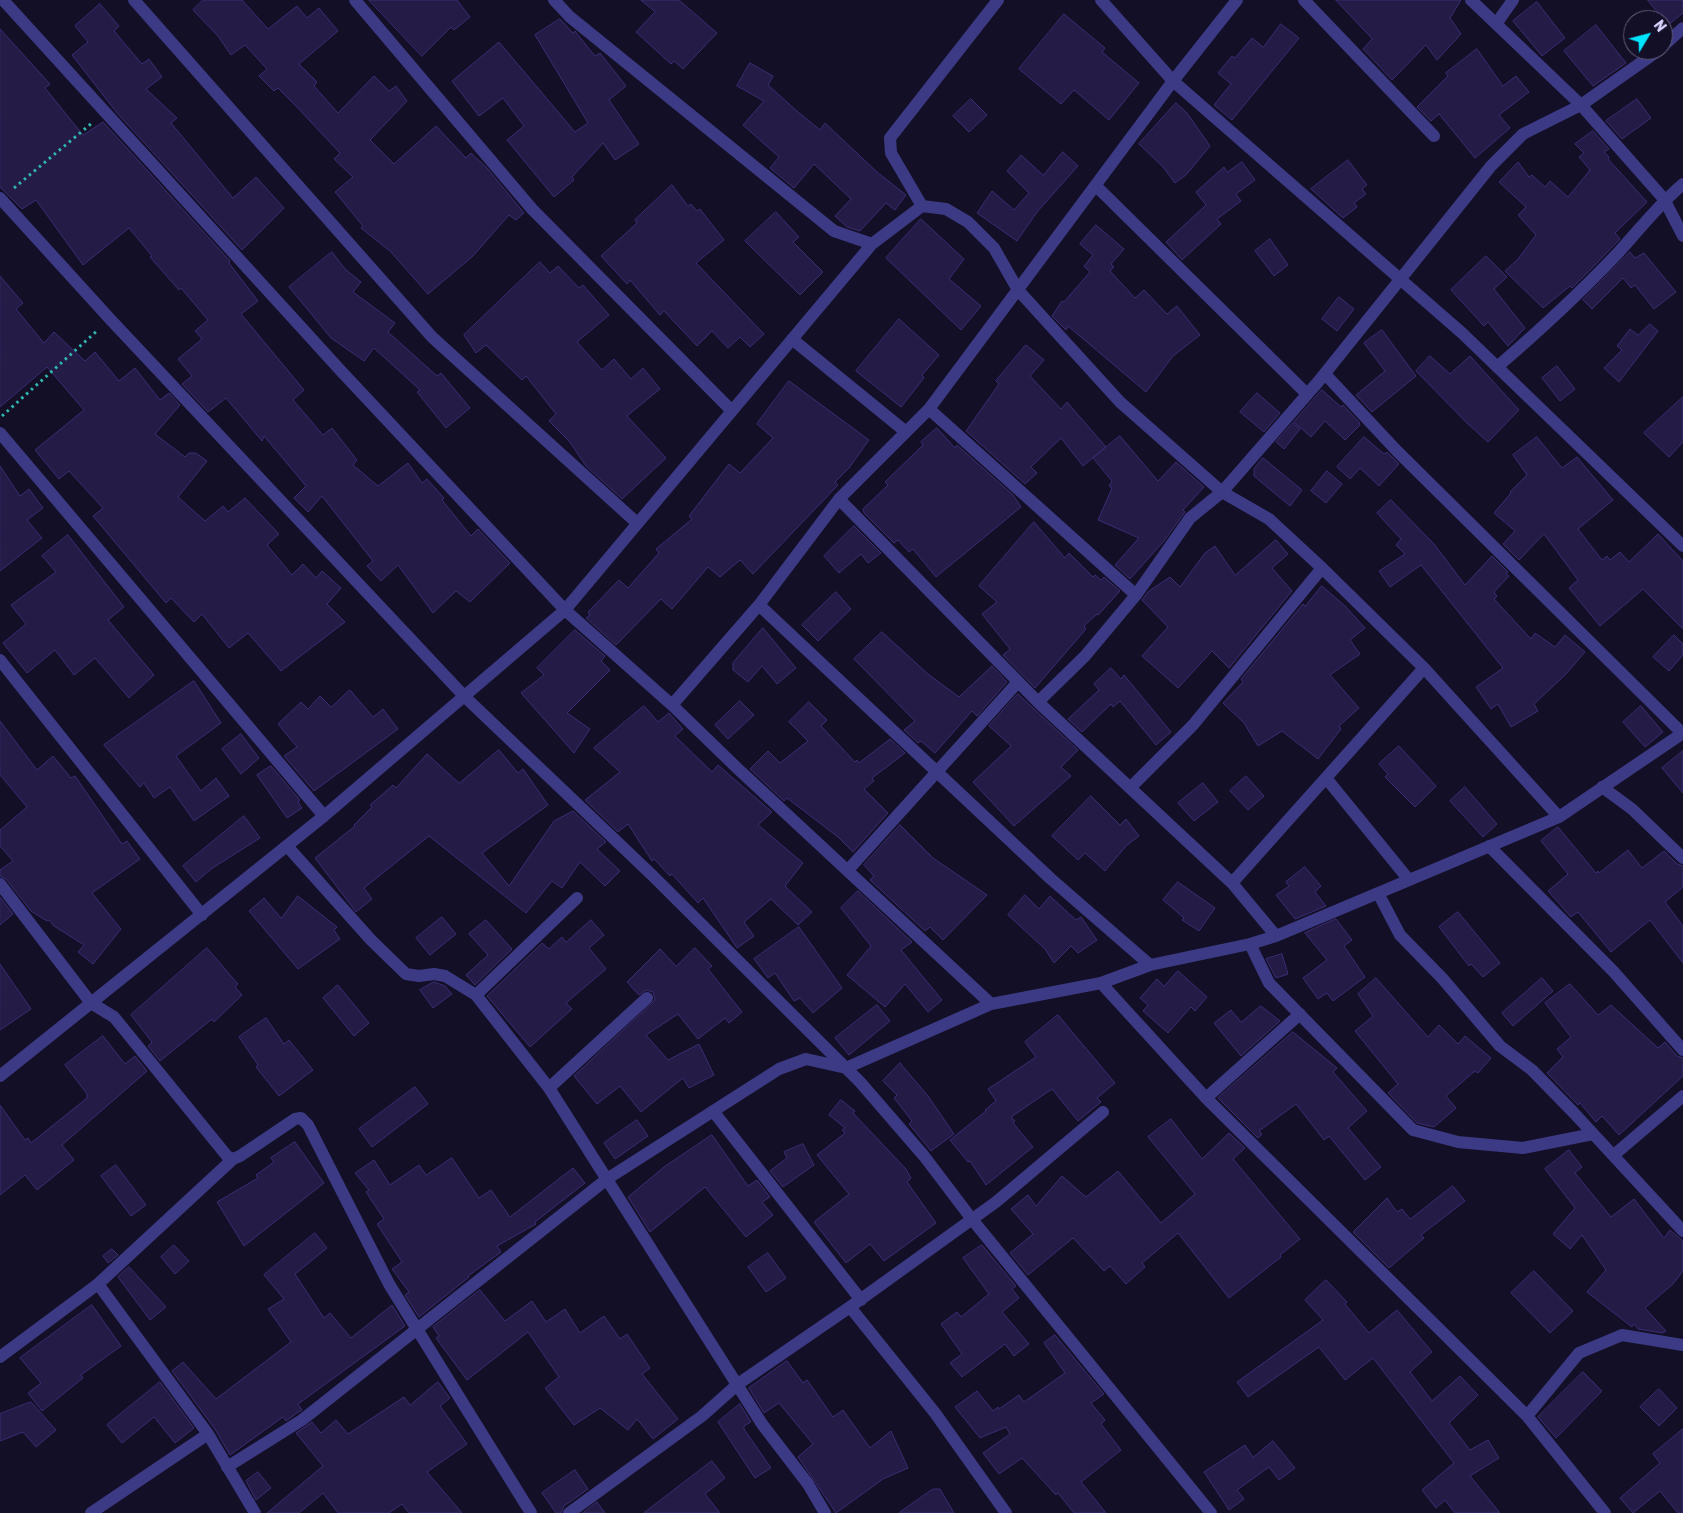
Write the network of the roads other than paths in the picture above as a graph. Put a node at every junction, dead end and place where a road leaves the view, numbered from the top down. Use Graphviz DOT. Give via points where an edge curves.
graph roads {
  1 [pos="3,0"];
  2 [pos="134,0"];
  3 [pos="354,0"];
  4 [pos="554,0"];
  5 [pos="998,0"];
  6 [pos="1101,0"];
  7 [pos="1237,0"];
  8 [pos="1304,0"];
  9 [pos="1471,0"];
  10 [pos="1513,0"];
  11 [pos="1496,24"];
  12 [pos="1683,28"];
  13 [pos="1673,37"];
  14 [pos="1645,60"];
  15 [pos="1174,81"];
  16 [pos="1581,105"];
  17 [pos="1434,136"];
  18 [pos="1683,184"];
  19 [pos="1096,186"];
  20 [pos="0,198"];
  21 [pos="1664,199"];
  22 [pos="922,206"];
  23 [pos="1683,236"];
  24 [pos="872,244"];
  25 [pos="1402,279"];
  26 [pos="1018,290"];
  27 [pos="792,339"];
  28 [pos="1497,367"];
  29 [pos="1325,374"];
  30 [pos="1307,394"];
  31 [pos="929,409"];
  32 [pos="732,411"];
  33 [pos="906,432"];
  34 [pos="0,433"];
  35 [pos="1222,492"];
  36 [pos="839,499"];
  37 [pos="637,523"];
  38 [pos="1683,546"];
  39 [pos="1322,568"];
  40 [pos="1136,595"];
  41 [pos="759,605"];
  42 [pos="565,610"];
  43 [pos="0,660"];
  44 [pos="1424,668"];
  45 [pos="1018,682"];
  46 [pos="466,697"];
  47 [pos="1038,702"];
  48 [pos="672,705"];
  49 [pos="1683,733"];
  50 [pos="936,770"];
  51 [pos="1326,778"];
  52 [pos="1602,787"];
  53 [pos="1130,788"];
  54 [pos="324,816"];
  55 [pos="1559,817"];
  56 [pos="287,846"];
  57 [pos="1489,846"];
  58 [pos="1683,858"];
  59 [pos="848,870"];
  60 [pos="1410,880"];
  61 [pos="1232,883"];
  62 [pos="0,884"];
  63 [pos="1378,893"];
  64 [pos="577,898"];
  65 [pos="202,915"];
  66 [pos="1276,936"];
  67 [pos="1250,944"];
  68 [pos="1150,965"];
  69 [pos="1100,982"];
  70 [pos="476,995"];
  71 [pos="647,998"];
  72 [pos="91,1004"];
  73 [pos="991,1004"];
  74 [pos="1300,1014"];
  75 [pos="1683,1050"];
  76 [pos="846,1068"];
  77 [pos="0,1076"];
  78 [pos="549,1088"];
  79 [pos="1683,1096"];
  80 [pos="1206,1098"];
  81 [pos="713,1111"];
  82 [pos="1103,1112"];
  83 [pos="1593,1134"];
  84 [pos="1615,1154"];
  85 [pos="233,1159"];
  86 [pos="607,1179"];
  87 [pos="971,1218"];
  88 [pos="1683,1231"];
  89 [pos="98,1284"];
  90 [pos="856,1303"];
  91 [pos="416,1328"];
  92 [pos="1683,1345"];
  93 [pos="0,1357"];
  94 [pos="738,1384"];
  95 [pos="1527,1416"];
  96 [pos="208,1434"];
  97 [pos="227,1467"];
  98 [pos="91,1513"];
  99 [pos="255,1513"];
  100 [pos="531,1513"];
  101 [pos="570,1513"];
  102 [pos="825,1513"];
  103 [pos="1006,1513"];
  104 [pos="1211,1513"];
  105 [pos="1605,1513"];
  1 -- 42 [label="street" via="341,371"];
  2 -- 37 [label="street" via="432,338"];
  3 -- 32 [label="street" via="532,209"];
  4 -- 24 [label="street" via="570,17 834,231"];
  5 -- 22 [label="street" via="890,138 891,153"];
  6 -- 15 [label="street"];
  7 -- 15 [label="street"];
  8 -- 17 [label="street"];
  9 -- 11 [label="street"];
  10 -- 11 [label="street"];
  11 -- 16 [label="street"];
  12 -- 13 [label="street"];
  14 -- 16 [label="street"];
  15 -- 19 [label="street"];
  15 -- 25 [label="street"];
  16 -- 21 [label="street"];
  16 -- 25 [label="street" via="1522,134 1491,166"];
  18 -- 21 [label="street"];
  19 -- 26 [label="street"];
  19 -- 30 [label="street"];
  20 -- 46 [label="street" via="110,320"];
  21 -- 23 [label="street"];
  21 -- 28 [label="street" via="1618,252 1552,319"];
  22 -- 24 [label="street"];
  22 -- 26 [label="street" via="946,209 968,222 994,248"];
  24 -- 27 [label="street"];
  25 -- 28 [label="street"];
  25 -- 29 [label="street"];
  26 -- 31 [label="street"];
  26 -- 35 [label="street" via="1120,402"];
  27 -- 32 [label="street"];
  27 -- 33 [label="street"];
  28 -- 38 [label="street"];
  29 -- 30 [label="street"];
  29 -- 49 [label="street" via="1397,451"];
  30 -- 35 [label="street"];
  31 -- 33 [label="street"];
  31 -- 40 [label="street"];
  32 -- 37 [label="street"];
  33 -- 36 [label="street"];
  34 -- 54 [label="street"];
  35 -- 39 [label="street" via="1269,519"];
  35 -- 40 [label="street" via="1190,518"];
  36 -- 41 [label="street"];
  36 -- 45 [label="street"];
  37 -- 42 [label="street"];
  39 -- 44 [label="street"];
  39 -- 53 [label="street" via="1193,726"];
  40 -- 47 [label="street" via="1085,656"];
  41 -- 48 [label="street"];
  41 -- 50 [label="street"];
  42 -- 46 [label="street"];
  42 -- 48 [label="street"];
  43 -- 65 [label="street"];
  44 -- 51 [label="street"];
  44 -- 55 [label="street"];
  45 -- 47 [label="street"];
  45 -- 50 [label="street"];
  46 -- 54 [label="street"];
  46 -- 76 [label="street" via="653,876"];
  47 -- 53 [label="street"];
  48 -- 59 [label="street"];
  49 -- 52 [label="street"];
  50 -- 59 [label="street"];
  50 -- 68 [label="street" via="1050,879"];
  51 -- 60 [label="street"];
  51 -- 61 [label="street"];
  52 -- 55 [label="street"];
  52 -- 58 [label="street" via="1632,808"];
  53 -- 61 [label="street"];
  54 -- 56 [label="street"];
  55 -- 57 [label="street"];
  56 -- 65 [label="street"];
  56 -- 70 [label="street" via="406,974 445,976"];
  57 -- 60 [label="street"];
  57 -- 75 [label="street" via="1613,971"];
  59 -- 73 [label="street"];
  60 -- 63 [label="street"];
  61 -- 66 [label="street"];
  62 -- 72 [label="street"];
  63 -- 66 [label="street"];
  63 -- 83 [label="street" via="1400,935 1500,1046 1532,1070"];
  64 -- 70 [label="street"];
  65 -- 72 [label="street"];
  66 -- 67 [label="street"];
  67 -- 68 [label="street"];
  67 -- 74 [label="street" via="1269,983"];
  68 -- 69 [label="street"];
  69 -- 73 [label="street"];
  69 -- 80 [label="street"];
  70 -- 78 [label="street"];
  71 -- 78 [label="street"];
  72 -- 77 [label="street"];
  72 -- 85 [label="street" via="114,1017 227,1156"];
  73 -- 76 [label="street"];
  74 -- 80 [label="street"];
  74 -- 83 [label="street" via="1414,1130 1458,1142 1523,1148"];
  76 -- 81 [label="street" via="806,1059 779,1069"];
  76 -- 87 [label="street" via="924,1156"];
  78 -- 86 [label="street"];
  79 -- 84 [label="street"];
  80 -- 95 [label="street"];
  81 -- 86 [label="street"];
  81 -- 90 [label="street"];
  82 -- 87 [label="street" via="996,1202"];
  83 -- 84 [label="street"];
  84 -- 88 [label="street"];
  85 -- 89 [label="street"];
  85 -- 91 [label="street" via="301,1118 389,1284"];
  86 -- 91 [label="street"];
  86 -- 94 [label="street"];
  87 -- 90 [label="street"];
  87 -- 104 [label="street"];
  89 -- 93 [label="street"];
  89 -- 96 [label="street"];
  90 -- 94 [label="street"];
  90 -- 103 [label="street"];
  91 -- 97 [label="street" via="302,1420"];
  91 -- 100 [label="street"];
  92 -- 95 [label="street" via="1622,1334 1579,1353"];
  94 -- 101 [label="street" via="702,1416"];
  94 -- 102 [label="street"];
  95 -- 105 [label="street"];
  96 -- 97 [label="street"];
  96 -- 98 [label="street"];
  97 -- 99 [label="street"];
}
